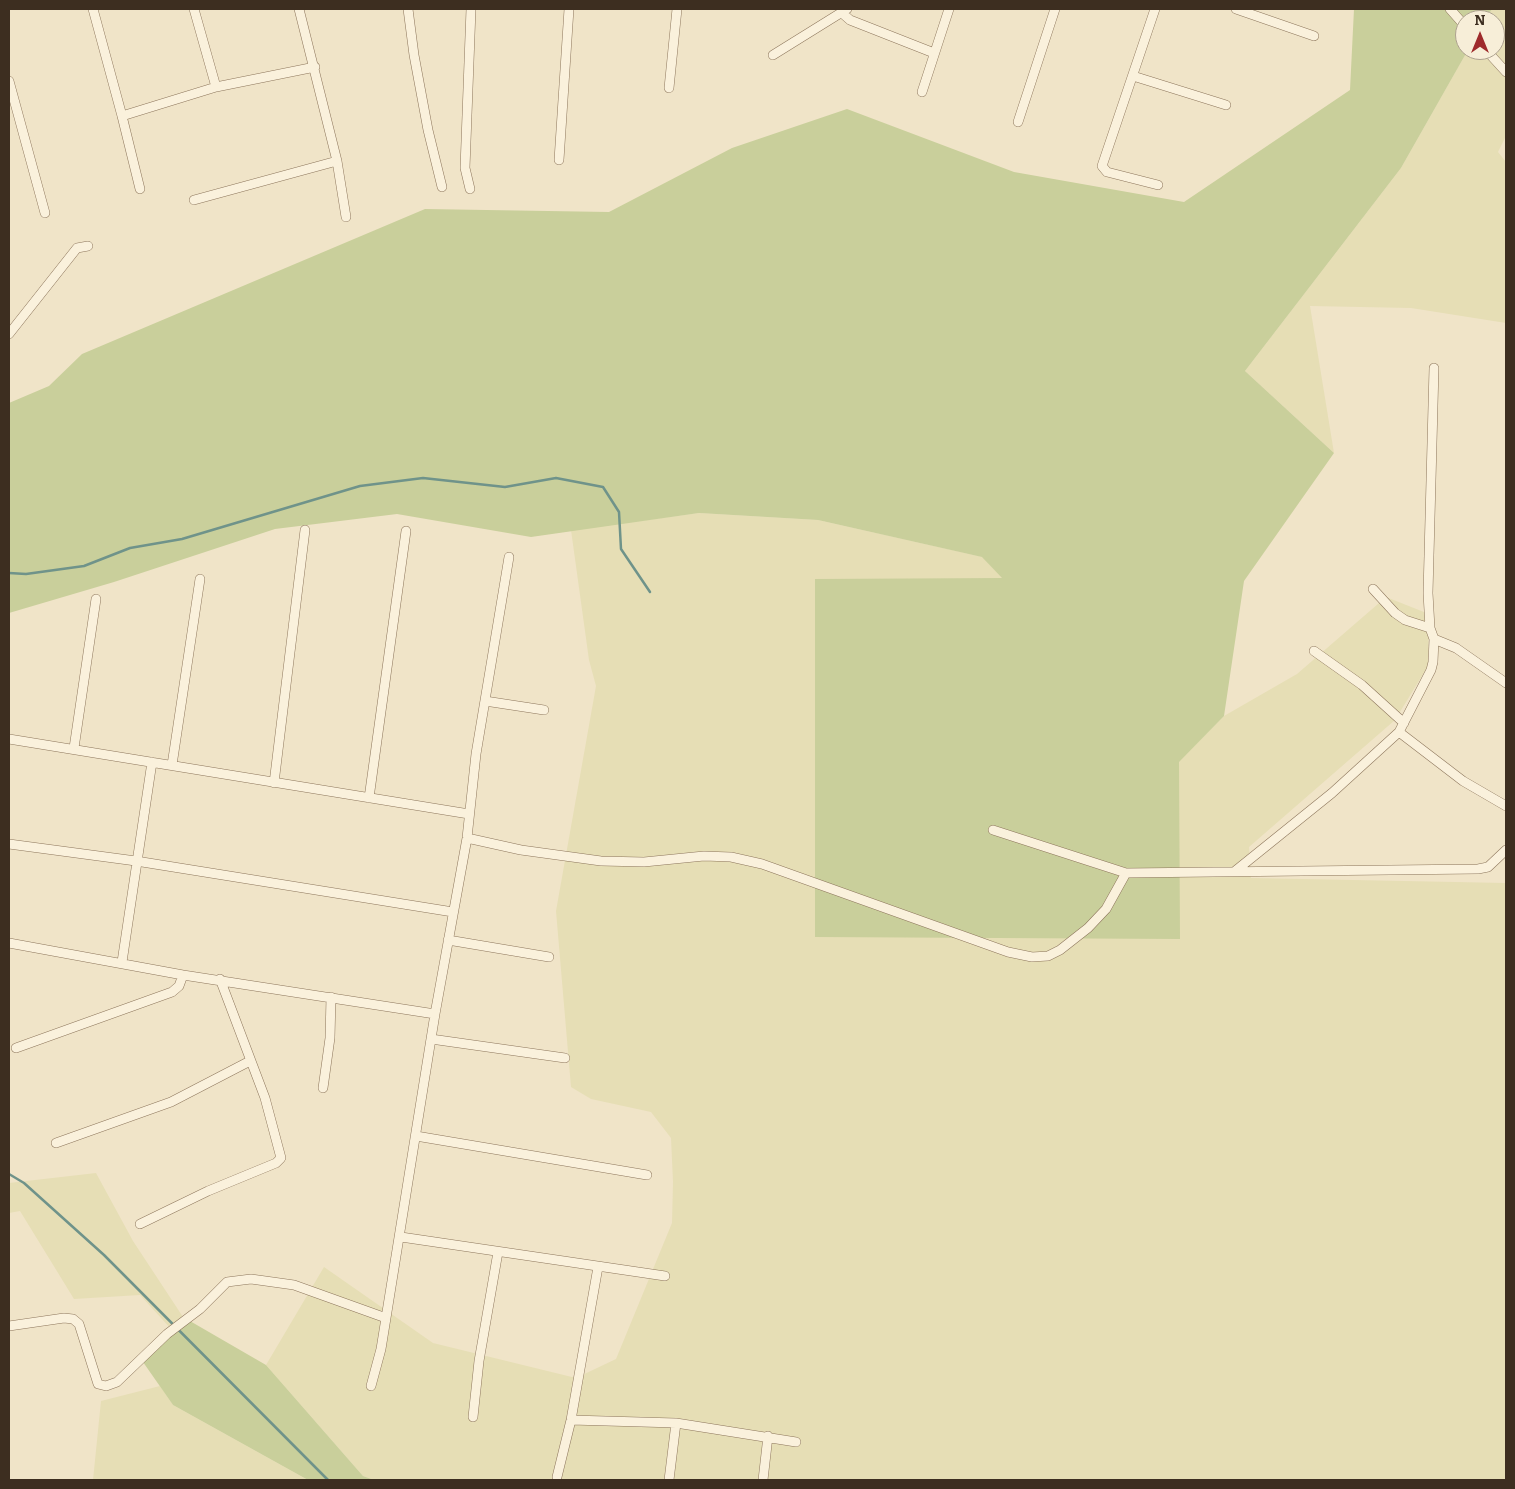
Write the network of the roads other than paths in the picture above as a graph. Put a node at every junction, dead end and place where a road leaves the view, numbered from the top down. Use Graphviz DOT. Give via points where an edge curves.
graph roads {
  1 [pos="93,9"];
  2 [pos="194,9"];
  3 [pos="299,9"];
  4 [pos="408,9"];
  5 [pos="471,9"];
  6 [pos="569,9"];
  7 [pos="677,9"];
  8 [pos="949,9"];
  9 [pos="1055,9"];
  10 [pos="1155,9"];
  11 [pos="1236,9"];
  12 [pos="844,11"];
  13 [pos="1314,36"];
  14 [pos="934,53"];
  15 [pos="772,55"];
  16 [pos="1495,60"];
  17 [pos="315,67"];
  18 [pos="1506,72"];
  19 [pos="1133,76"];
  20 [pos="9,81"];
  21 [pos="216,87"];
  22 [pos="669,88"];
  23 [pos="922,92"];
  24 [pos="1226,105"];
  25 [pos="122,116"];
  26 [pos="1018,122"];
  27 [pos="559,160"];
  28 [pos="337,161"];
  29 [pos="1158,185"];
  30 [pos="442,187"];
  31 [pos="140,189"];
  32 [pos="470,189"];
  33 [pos="194,200"];
  34 [pos="45,212"];
  35 [pos="346,216"];
  36 [pos="88,246"];
  37 [pos="9,334"];
  38 [pos="1434,368"];
  39 [pos="305,530"];
  40 [pos="406,531"];
  41 [pos="509,557"];
  42 [pos="200,579"];
  43 [pos="1373,590"];
  44 [pos="96,599"];
  45 [pos="1430,628"];
  46 [pos="1434,639"];
  47 [pos="1314,651"];
  48 [pos="1506,683"];
  49 [pos="485,701"];
  50 [pos="544,710"];
  51 [pos="1404,722"];
  52 [pos="1399,732"];
  53 [pos="9,739"];
  54 [pos="74,748"];
  55 [pos="152,762"];
  56 [pos="172,765"];
  57 [pos="274,783"];
  58 [pos="369,798"];
  59 [pos="1506,806"];
  60 [pos="469,814"];
  61 [pos="993,830"];
  62 [pos="467,838"];
  63 [pos="9,844"];
  64 [pos="1506,850"];
  65 [pos="136,861"];
  66 [pos="1234,872"];
  67 [pos="1126,873"];
  68 [pos="452,912"];
  69 [pos="448,940"];
  70 [pos="9,943"];
  71 [pos="549,957"];
  72 [pos="122,962"];
  73 [pos="183,975"];
  74 [pos="220,979"];
  75 [pos="331,997"];
  76 [pos="435,1014"];
  77 [pos="431,1039"];
  78 [pos="16,1048"];
  79 [pos="565,1058"];
  80 [pos="250,1061"];
  81 [pos="323,1088"];
  82 [pos="416,1136"];
  83 [pos="56,1143"];
  84 [pos="647,1174"];
  85 [pos="140,1224"];
  86 [pos="401,1237"];
  87 [pos="498,1252"];
  88 [pos="598,1267"];
  89 [pos="665,1276"];
  90 [pos="386,1318"];
  91 [pos="9,1326"];
  92 [pos="372,1386"];
  93 [pos="473,1417"];
  94 [pos="571,1420"];
  95 [pos="676,1423"];
  96 [pos="768,1436"];
  97 [pos="796,1442"];
  98 [pos="557,1477"];
  99 [pos="669,1480"];
  100 [pos="763,1480"];
  1 -- 25 [label="street"];
  2 -- 21 [label="street"];
  3 -- 17 [label="street"];
  4 -- 30 [label="street" via="417,74"];
  5 -- 32 [label="street" via="466,158"];
  6 -- 27 [label="street"];
  7 -- 22 [label="street"];
  8 -- 14 [label="street"];
  9 -- 26 [label="street"];
  10 -- 19 [label="street"];
  11 -- 13 [label="street"];
  12 -- 14 [label="street" via="850,20"];
  12 -- 15 [label="street"];
  14 -- 23 [label="street"];
  16 -- 18 [label="street"];
  17 -- 21 [label="street"];
  17 -- 28 [label="street"];
  19 -- 24 [label="street"];
  19 -- 29 [label="street" via="1102,166 1107,172"];
  20 -- 34 [label="street"];
  21 -- 25 [label="street"];
  25 -- 31 [label="street"];
  28 -- 33 [label="street"];
  28 -- 35 [label="street"];
  36 -- 37 [label="street" via="77,248"];
  38 -- 45 [label="street" via="1428,593"];
  39 -- 57 [label="street"];
  40 -- 58 [label="street"];
  41 -- 49 [label="street"];
  42 -- 56 [label="street"];
  43 -- 45 [label="street" via="1405,620"];
  44 -- 54 [label="street"];
  45 -- 46 [label="street"];
  46 -- 48 [label="street" via="1456,648"];
  46 -- 51 [label="street" via="1431,670"];
  47 -- 51 [label="street" via="1362,685"];
  49 -- 50 [label="street"];
  49 -- 60 [label="street"];
  51 -- 52 [label="street"];
  52 -- 59 [label="street" via="1463,781"];
  52 -- 66 [label="street" via="1332,793"];
  53 -- 54 [label="street"];
  54 -- 55 [label="street"];
  55 -- 56 [label="street"];
  55 -- 65 [label="street"];
  56 -- 57 [label="street"];
  57 -- 58 [label="street"];
  58 -- 60 [label="street"];
  60 -- 62 [label="street"];
  61 -- 67 [label="street"];
  62 -- 67 [label="street" via="521,850 602,861 731,857 762,864 1008,952 1032,957 1048,956 1060,950 1088,928 1106,909"];
  62 -- 68 [label="street"];
  63 -- 65 [label="street"];
  64 -- 66 [label="street" via="1488,867 1478,869"];
  65 -- 68 [label="street"];
  65 -- 72 [label="street"];
  66 -- 67 [label="street"];
  68 -- 69 [label="street"];
  69 -- 71 [label="street"];
  69 -- 76 [label="street"];
  70 -- 72 [label="street"];
  72 -- 73 [label="street"];
  73 -- 74 [label="street"];
  73 -- 78 [label="street" via="179,986 172,992"];
  74 -- 75 [label="street"];
  74 -- 80 [label="street"];
  75 -- 76 [label="street"];
  75 -- 81 [label="street" via="330,1038"];
  76 -- 77 [label="street"];
  77 -- 79 [label="street"];
  77 -- 82 [label="street"];
  80 -- 83 [label="street" via="171,1102"];
  80 -- 85 [label="street" via="265,1098 281,1158"];
  82 -- 84 [label="street"];
  82 -- 86 [label="street"];
  86 -- 87 [label="street"];
  86 -- 90 [label="street"];
  87 -- 88 [label="street"];
  87 -- 93 [label="street"];
  88 -- 89 [label="street"];
  88 -- 94 [label="street"];
  90 -- 91 [label="street" via="294,1285 251,1279 227,1282 200,1310 167,1334 117,1382 106,1386 98,1384 79,1324 73,1319"];
  90 -- 92 [label="street"];
  94 -- 95 [label="street"];
  94 -- 98 [label="street"];
  95 -- 96 [label="street"];
  95 -- 99 [label="street"];
  96 -- 97 [label="street"];
  96 -- 100 [label="street"];
}
